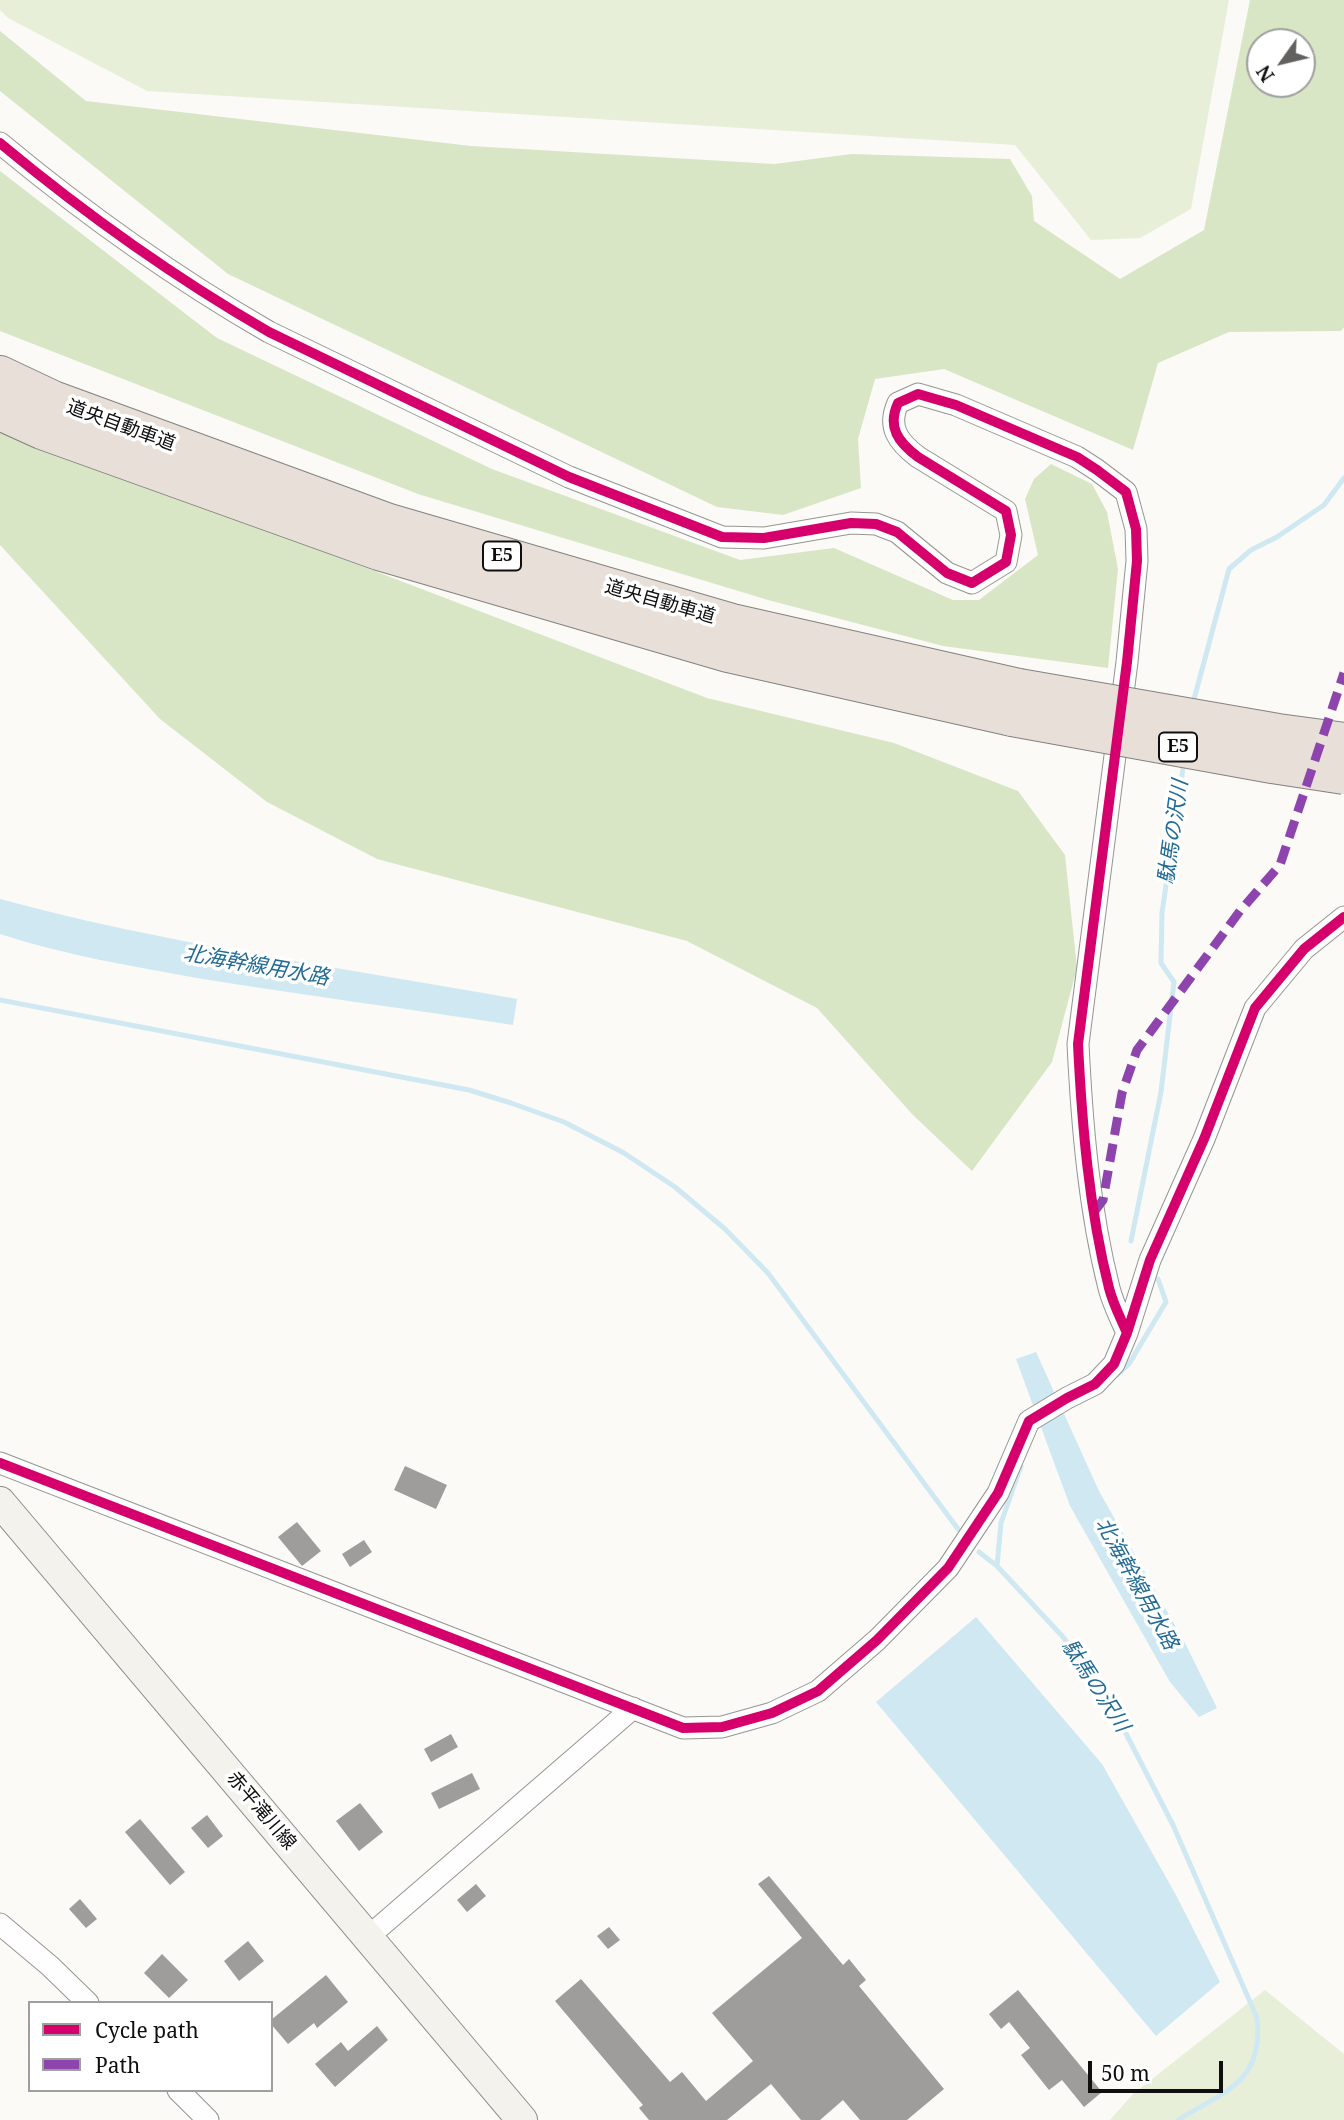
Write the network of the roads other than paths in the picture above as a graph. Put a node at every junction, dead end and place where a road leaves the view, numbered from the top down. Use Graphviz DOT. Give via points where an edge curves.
graph roads {
  1 [pos="0,143"];
  2 [pos="0,375"];
  3 [pos="0,411"];
  4 [pos="1015,702"];
  5 [pos="1344,742"];
  6 [pos="1344,775"];
  7 [pos="1344,917"];
  8 [pos="1127,1333"];
  9 [pos="0,1463"];
  10 [pos="0,1502"];
  11 [pos="633,1708"];
  12 [pos="0,1924"];
  13 [pos="368,1937"];
  14 [pos="86,2001"];
  15 [pos="179,2092"];
  16 [pos="208,2120"];
  17 [pos="522,2120"];
  1 -- 8 [label="street" via="143,252 269,332 569,477 722,537 764,538 850,523 876,524 897,532 947,573 972,583 1006,562 1011,535 1006,512 918,457 895,432 892,417 898,403 918,394 956,405 1077,457 1126,492 1136,529 1137,561 1078,1044 1094,1212 1110,1290"];
  2 -- 4 [label="highway, 道央自動車道 / E5" via="53,400 388,523"];
  3 -- 4 [label="highway, 道央自動車道 / E5" via="41,430 379,551 728,653"];
  4 -- 5 [label="highway, 道央自動車道 / E5, bridge"];
  4 -- 6 [label="highway, 道央自動車道 / E5, bridge" via="1272,764"];
  7 -- 8 [label="street" via="1304,949 1255,1008 1150,1260"];
  8 -- 11 [label="street" via="1114,1364 1096,1384 1029,1420 998,1493 948,1568 877,1640 818,1690 772,1713 722,1727 683,1728"];
  9 -- 11 [label="street"];
  10 -- 13 [label="main road, 赤平滝川線"];
  11 -- 13 [label="street"];
  12 -- 14 [label="street"];
  13 -- 17 [label="main road, 赤平滝川線"];
  15 -- 16 [label="street"];
}
